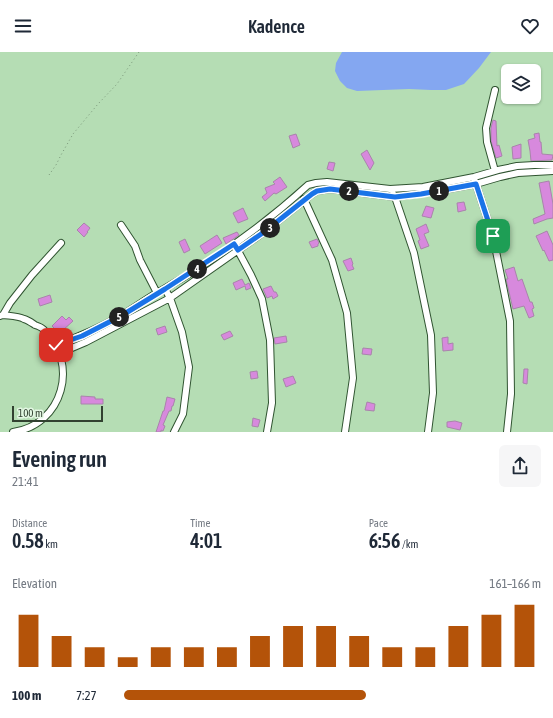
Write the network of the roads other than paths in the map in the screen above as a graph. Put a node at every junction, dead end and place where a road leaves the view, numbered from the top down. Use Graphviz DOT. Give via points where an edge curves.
graph roads {
  1 [pos="495,90"];
  2 [pos="553,165"];
  3 [pos="495,171"];
  4 [pos="553,172"];
  5 [pos="474,177"];
  6 [pos="476,184"];
  7 [pos="390,189"];
  8 [pos="301,192"];
  9 [pos="395,197"];
  10 [pos="304,201"];
  11 [pos="121,225"];
  12 [pos="61,243"];
  13 [pos="234,244"];
  14 [pos="238,250"];
  15 [pos="165,289"];
  16 [pos="157,293"];
  17 [pos="170,298"];
  18 [pos="2,316"];
  19 [pos="56,345"];
  20 [pos="60,353"];
  21 [pos="32,429"];
  22 [pos="13,432"];
  23 [pos="21,432"];
  24 [pos="174,432"];
  25 [pos="267,432"];
  26 [pos="345,432"];
  27 [pos="428,432"];
  28 [pos="507,432"];
  1 -- 3 [label="street" via="486,128"];
  2 -- 3 [label="street" via="517,166"];
  3 -- 5 [label="street"];
  4 -- 6 [label="street" via="518,173"];
  5 -- 6 [label="street"];
  5 -- 7 [label="street" via="423,187"];
  6 -- 9 [label="street"];
  6 -- 28 [label="street" via="493,236 510,321 511,394"];
  7 -- 8 [label="street" via="327,182 308,185"];
  7 -- 9 [label="street"];
  8 -- 10 [label="street"];
  8 -- 13 [label="street"];
  9 -- 10 [label="street" via="330,189 317,191"];
  9 -- 27 [label="street" via="414,253 431,335 433,393"];
  10 -- 14 [label="street"];
  10 -- 26 [label="street" via="332,260 347,313 353,378"];
  11 -- 16 [label="street" via="135,246"];
  12 -- 18 [label="street" via="32,275"];
  13 -- 14 [label="street"];
  13 -- 15 [label="street"];
  14 -- 17 [label="street"];
  14 -- 25 [label="street" via="262,299 270,340 272,404"];
  15 -- 16 [label="street"];
  15 -- 17 [label="street"];
  16 -- 19 [label="street" via="121,316 82,336"];
  17 -- 20 [label="street"];
  17 -- 24 [label="street" via="182,332 189,367 183,414"];
  18 -- 19 [label="street" via="24,318 43,329"];
  19 -- 20 [label="street"];
  20 -- 21 [label="street" via="64,370 62,387 56,403 46,417"];
  21 -- 23 [label="street"];
  22 -- 23 [label="street"];
}
